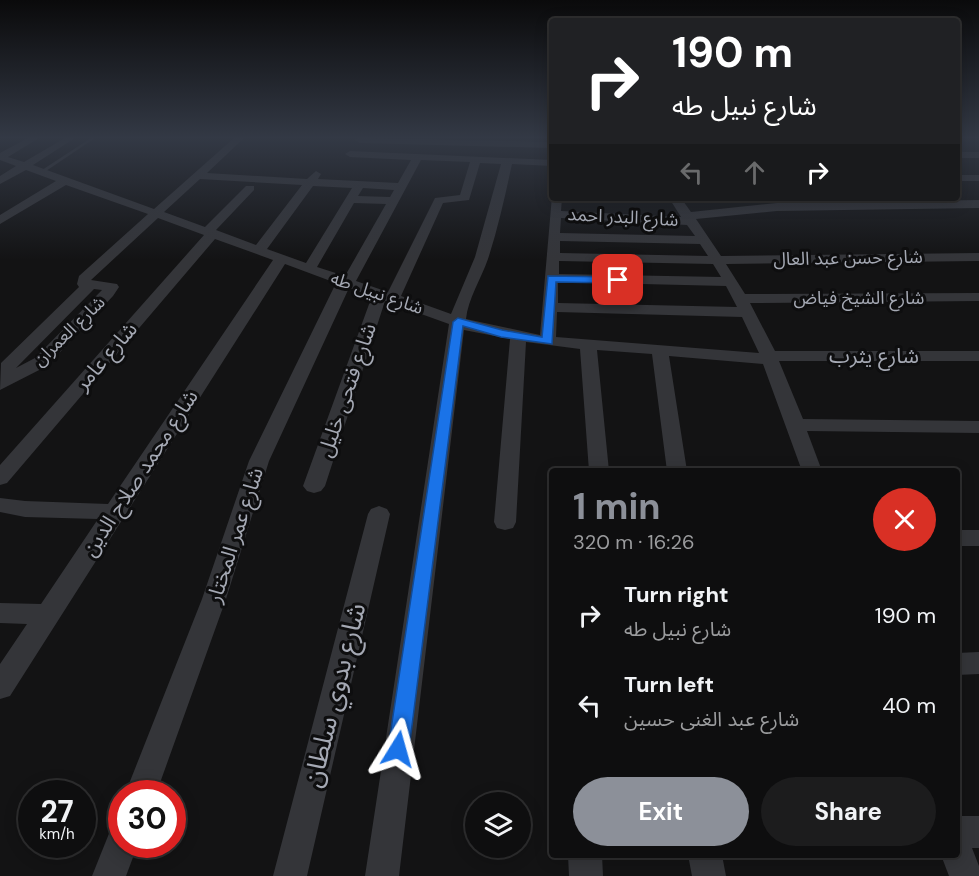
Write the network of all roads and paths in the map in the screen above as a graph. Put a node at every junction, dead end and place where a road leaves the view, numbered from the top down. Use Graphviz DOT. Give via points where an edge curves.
graph roads {
  1 [pos="59,179"];
  2 [pos="194,179"];
  3 [pos="312,179"];
  4 [pos="319,179"];
  5 [pos="408,179"];
  6 [pos="466,179"];
  7 [pos="503,179"];
  8 [pos="64,181"];
  9 [pos="359,185"];
  10 [pos="401,187"];
  11 [pos="250,188"];
  12 [pos="351,199"];
  13 [pos="393,201"];
  14 [pos="556,201"];
  15 [pos="677,201"];
  16 [pos="979,204"];
  17 [pos="156,214"];
  18 [pos="555,214"];
  19 [pos="689,218"];
  20 [pos="0,220"];
  21 [pos="209,233"];
  22 [pos="554,237"];
  23 [pos="704,240"];
  24 [pos="258,251"];
  25 [pos="553,257"];
  26 [pos="979,257"];
  27 [pos="281,259"];
  28 [pos="717,260"];
  29 [pos="309,269"];
  30 [pos="551,279"];
  31 [pos="730,282"];
  32 [pos="346,283"];
  33 [pos="90,285"];
  34 [pos="386,297"];
  35 [pos="979,297"];
  36 [pos="743,305"];
  37 [pos="550,307"];
  38 [pos="458,322"];
  39 [pos="518,337"];
  40 [pos="548,341"];
  41 [pos="588,345"];
  42 [pos="660,351"];
  43 [pos="979,356"];
  44 [pos="770,358"];
  45 [pos="4,382"];
  46 [pos="795,425"];
  47 [pos="979,427"];
  48 [pos="599,468"];
  49 [pos="677,468"];
  50 [pos="811,468"];
  51 [pos="0,478"];
  52 [pos="314,486"];
  53 [pos="0,505"];
  54 [pos="115,512"];
  55 [pos="379,514"];
  56 [pos="505,522"];
  57 [pos="960,538"];
  58 [pos="979,538"];
  59 [pos="0,613"];
  60 [pos="48,615"];
  61 [pos="979,663"];
  62 [pos="960,664"];
  63 [pos="0,687"];
  64 [pos="146,780"];
  65 [pos="960,832"];
  66 [pos="979,832"];
  67 [pos="116,858"];
  68 [pos="585,858"];
  69 [pos="705,858"];
  70 [pos="959,858"];
  71 [pos="109,876"];
  72 [pos="290,876"];
  73 [pos="382,876"];
  74 [pos="585,876"];
  75 [pos="708,876"];
  76 [pos="966,876"];
  1 -- 8 [label="street, شارع نبيل طه"];
  2 -- 17 [label="street, شارع العمران"];
  3 -- 24 [label="street"];
  4 -- 9 [label="street"];
  5 -- 10 [label="street, شارع عمر المختار"];
  6 -- 34 [label="street, شارع فتحى خليل" via="464,198 439,200"];
  7 -- 38 [label="street"];
  8 -- 17 [label="street, شارع نبيل طه"];
  8 -- 20 [label="street"];
  9 -- 10 [label="street"];
  9 -- 12 [label="street"];
  10 -- 13 [label="street, شارع عمر المختار"];
  11 -- 21 [label="street, شارع عامر"];
  12 -- 13 [label="street"];
  12 -- 29 [label="street"];
  13 -- 32 [label="street, شارع عمر المختار"];
  14 -- 18 [label="street"];
  15 -- 19 [label="street"];
  16 -- 19 [label="street, شارع البدر احمد" via="777,207"];
  17 -- 21 [label="street, شارع نبيل طه"];
  17 -- 33 [label="street, شارع العمران" via="84,279 84,284"];
  18 -- 19 [label="street, شارع البدر احمد"];
  18 -- 22 [label="street"];
  19 -- 23 [label="street"];
  21 -- 24 [label="street, شارع نبيل طه"];
  21 -- 51 [label="street, شارع عامر"];
  22 -- 23 [label="street"];
  22 -- 25 [label="street"];
  23 -- 28 [label="street"];
  24 -- 27 [label="street, شارع نبيل طه"];
  25 -- 28 [label="street, شارع حسن عبد العال"];
  25 -- 30 [label="street"];
  26 -- 28 [label="street, شارع حسن عبد العال"];
  27 -- 29 [label="street, شارع نبيل طه"];
  27 -- 54 [label="street, شارع محمد صلاح الدين"];
  28 -- 31 [label="street"];
  29 -- 32 [label="street, شارع نبيل طه"];
  30 -- 31 [label="street"];
  30 -- 37 [label="street"];
  31 -- 36 [label="street"];
  32 -- 34 [label="street, شارع نبيل طه"];
  32 -- 64 [label="street, شارع عمر المختار" via="259,461 214,599"];
  33 -- 45 [label="street" via="12,361"];
  33 -- 45 [label="street, شارع العمران" via="108,286 112,290 41,362"];
  34 -- 38 [label="street, شارع نبيل طه"];
  34 -- 52 [label="street, شارع فتحى خليل"];
  35 -- 36 [label="street, شارع الشيخ فياض"];
  36 -- 37 [label="street, شارع الشيخ فياض"];
  36 -- 44 [label="street"];
  37 -- 40 [label="street"];
  38 -- 39 [label="street, شارع نبيل طه"];
  38 -- 73 [label="street"];
  39 -- 40 [label="street, شارع نبيل طه"];
  39 -- 56 [label="street"];
  40 -- 41 [label="street, شارع نبيل طه"];
  41 -- 42 [label="street, شارع نبيل طه"];
  41 -- 48 [label="street"];
  42 -- 44 [label="street, شارع نبيل طه"];
  42 -- 49 [label="street"];
  43 -- 44 [label="street, شارع يثرب"];
  44 -- 46 [label="street"];
  46 -- 47 [label="street"];
  46 -- 50 [label="street"];
  53 -- 54 [label="street"];
  54 -- 60 [label="street, شارع محمد صلاح الدين"];
  55 -- 72 [label="street, شارع بدوي سلطان"];
  57 -- 58 [label="street"];
  59 -- 60 [label="street"];
  60 -- 63 [label="street, شارع محمد صلاح الدين"];
  61 -- 62 [label="street"];
  65 -- 66 [label="street"];
  67 -- 71 [label="street"];
  68 -- 74 [label="street"];
  69 -- 75 [label="street"];
  70 -- 76 [label="street"];
}
